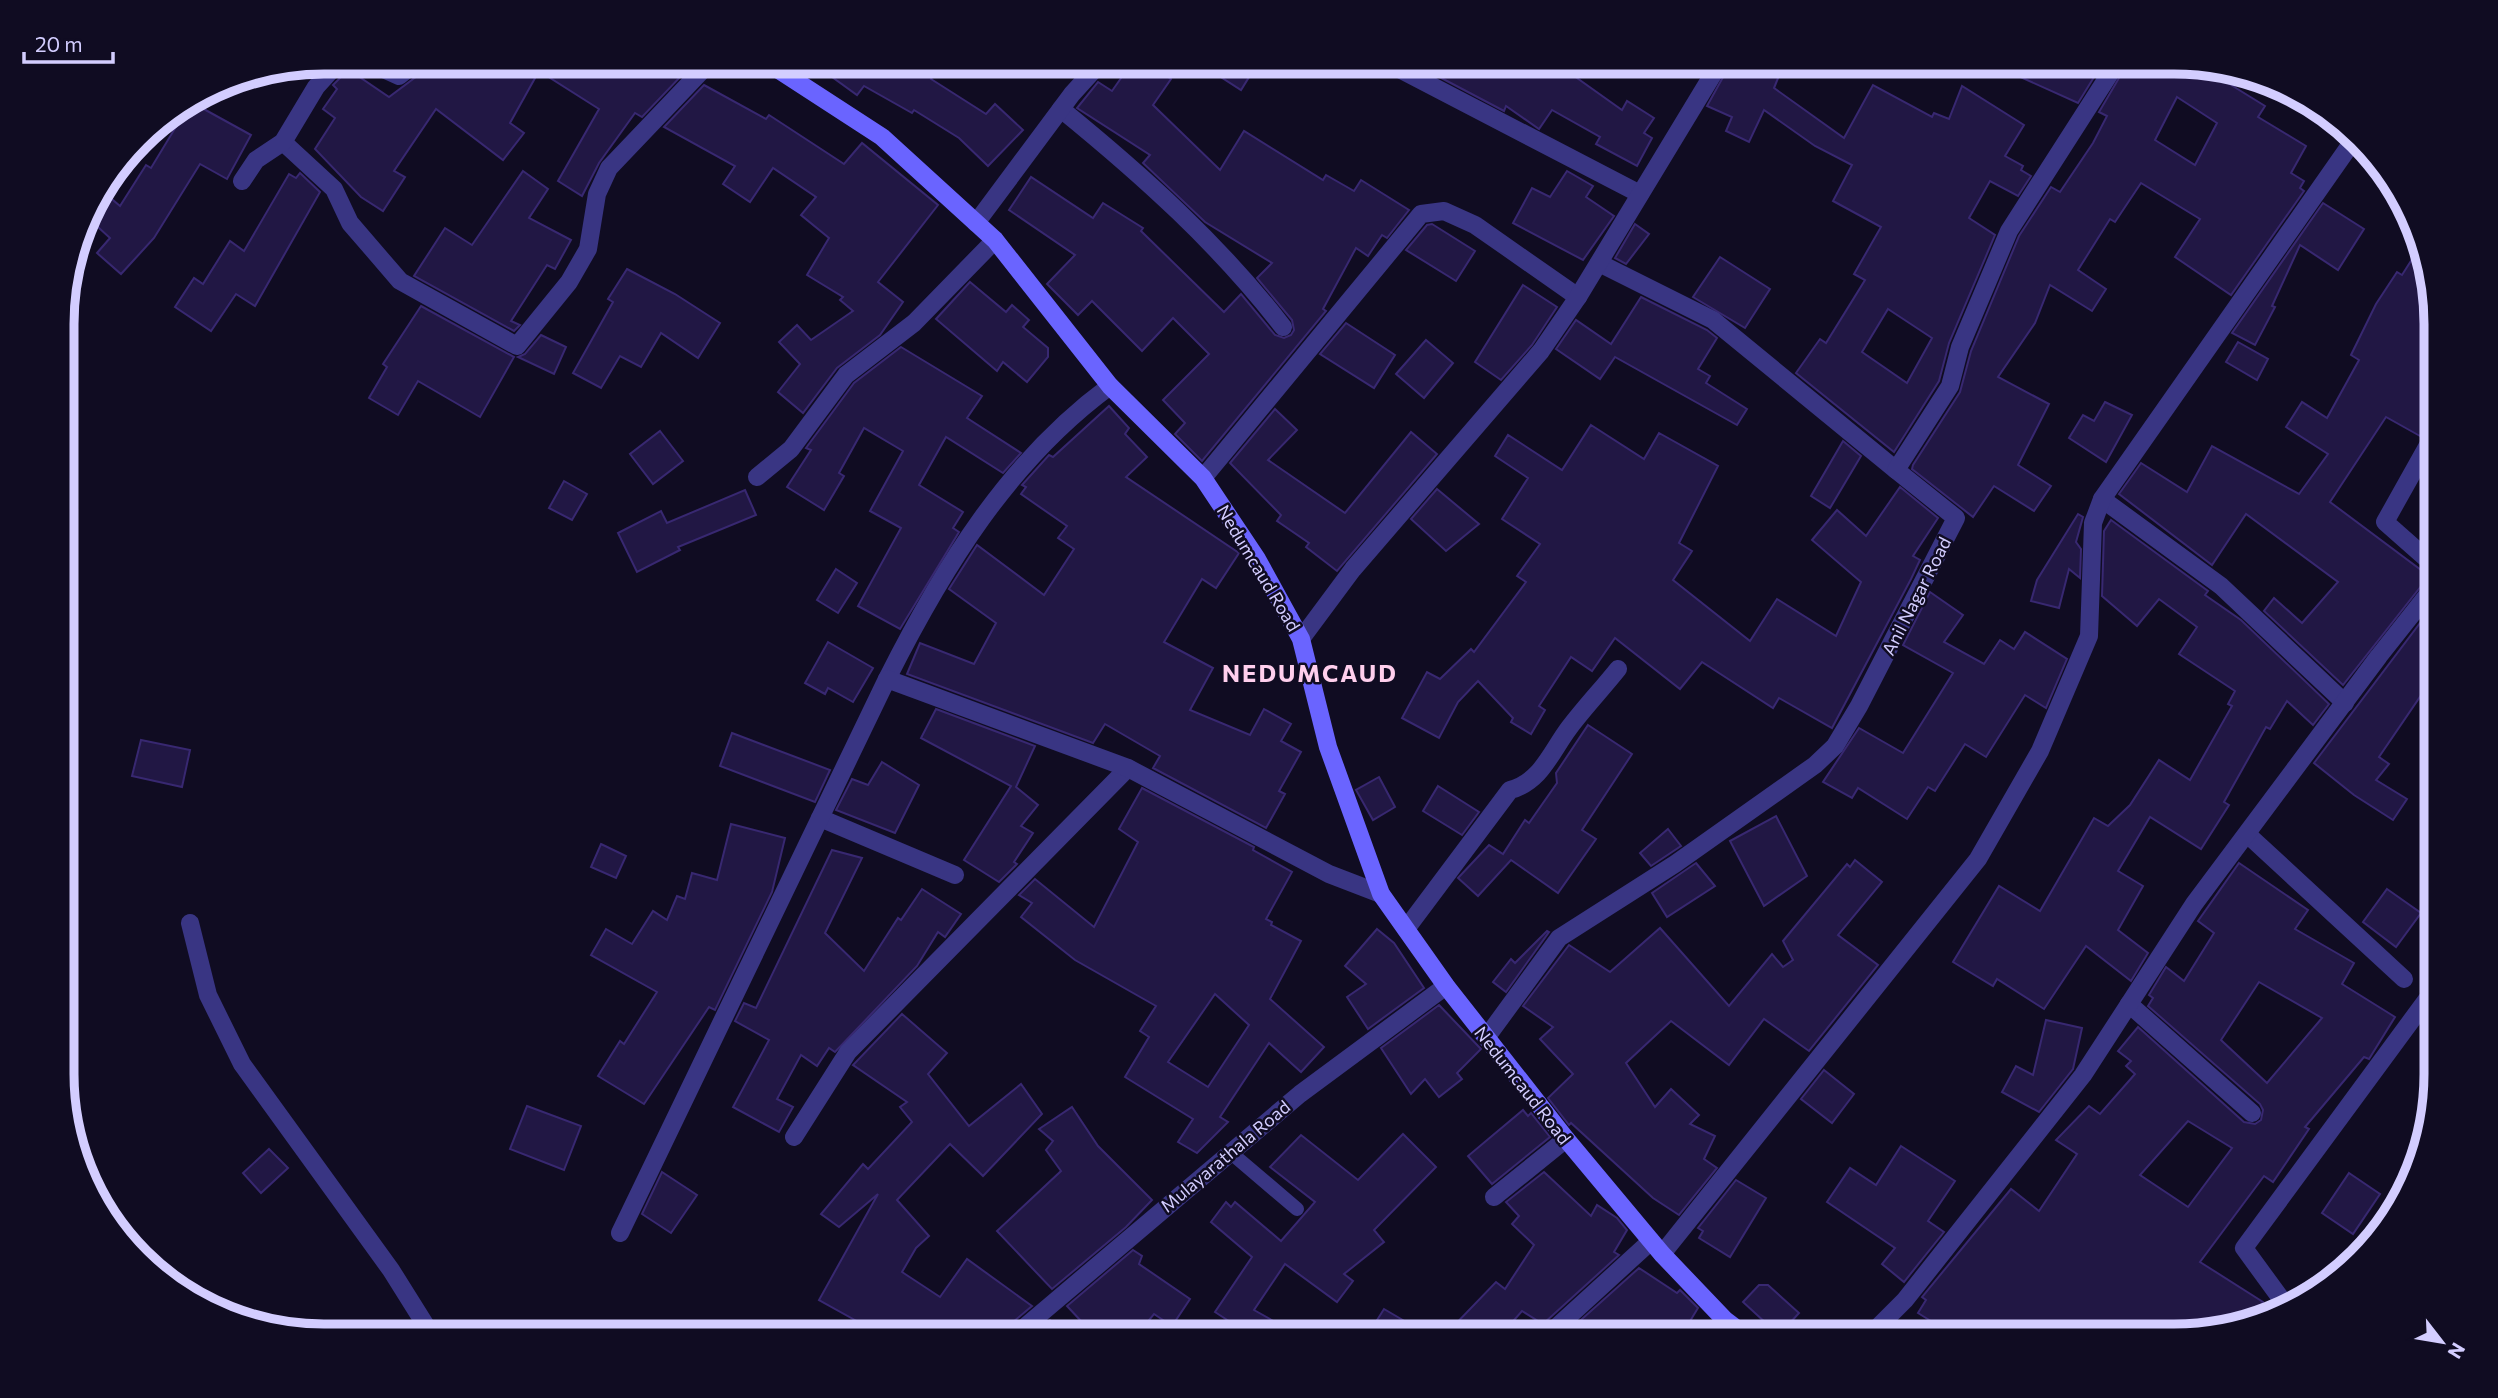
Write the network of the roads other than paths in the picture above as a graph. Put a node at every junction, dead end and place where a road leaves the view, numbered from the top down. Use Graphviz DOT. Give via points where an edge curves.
graph roads {
  1 [pos="328,74"];
  2 [pos="699,74"];
  3 [pos="787,74"];
  4 [pos="1091,74"];
  5 [pos="1409,74"];
  6 [pos="1713,74"];
  7 [pos="2110,74"];
  8 [pos="1061,109"];
  9 [pos="283,142"];
  10 [pos="2350,146"];
  11 [pos="242,181"];
  12 [pos="1640,194"];
  13 [pos="976,223"];
  14 [pos="995,240"];
  15 [pos="1599,263"];
  16 [pos="1578,297"];
  17 [pos="1283,327"];
  18 [pos="1110,386"];
  19 [pos="2424,452"];
  20 [pos="1896,470"];
  21 [pos="757,477"];
  22 [pos="1203,478"];
  23 [pos="2102,499"];
  24 [pos="2424,556"];
  25 [pos="2424,600"];
  26 [pos="1301,639"];
  27 [pos="1618,669"];
  28 [pos="887,679"];
  29 [pos="2345,704"];
  30 [pos="1128,768"];
  31 [pos="820,818"];
  32 [pos="2247,834"];
  33 [pos="955,875"];
  34 [pos="1381,894"];
  35 [pos="190,923"];
  36 [pos="1406,929"];
  37 [pos="2404,979"];
  38 [pos="1446,986"];
  39 [pos="2424,1003"];
  40 [pos="2129,1004"];
  41 [pos="1486,1038"];
  42 [pos="2252,1113"];
  43 [pos="794,1137"];
  44 [pos="1566,1139"];
  45 [pos="1230,1152"];
  46 [pos="1494,1197"];
  47 [pos="1297,1209"];
  48 [pos="620,1233"];
  49 [pos="1656,1248"];
  50 [pos="2282,1300"];
  51 [pos="425,1324"];
  52 [pos="1027,1324"];
  53 [pos="1562,1324"];
  54 [pos="1730,1324"];
  55 [pos="1881,1324"];
  1 -- 9 [label="street"];
  2 -- 9 [label="street" via="609,168 597,194 588,248 569,282 517,346 400,281 350,223 334,189"];
  3 -- 13 [label="main road, Nedumcaud Road" via="882,137"];
  4 -- 8 [label="street"];
  5 -- 12 [label="street"];
  6 -- 12 [label="street"];
  7 -- 20 [label="street" via="2009,232 1965,336 1950,386"];
  8 -- 13 [label="street"];
  8 -- 17 [label="street" via="1141,175 1246,280"];
  9 -- 11 [label="street" via="256,160"];
  10 -- 23 [label="street"];
  12 -- 15 [label="street"];
  13 -- 14 [label="main road, Nedumcaud Road"];
  14 -- 18 [label="main road, Nedumcaud Road"];
  14 -- 21 [label="street" via="914,323 846,375 791,449"];
  15 -- 16 [label="street"];
  15 -- 20 [label="street" via="1713,320"];
  16 -- 22 [label="street" via="1475,225 1444,211 1421,214"];
  16 -- 26 [label="street" via="1541,351 1353,569"];
  18 -- 22 [label="main road, Nedumcaud Road"];
  18 -- 28 [label="street" via="1084,405 1004,489 929,595"];
  19 -- 24 [label="street" via="2385,522"];
  20 -- 41 [label="street, Anil Nagar Road" via="1956,518 1835,746 1696,849 1559,938"];
  22 -- 26 [label="main road, Nedumcaud Road" via="1257,559"];
  23 -- 29 [label="street" via="2221,586"];
  23 -- 49 [label="street" via="2093,523 2088,636 2040,751 1978,859"];
  25 -- 29 [label="street"];
  26 -- 34 [label="main road, Nedumcaud Road" via="1328,747"];
  27 -- 36 [label="street" via="1568,729 1541,771 1520,788 1510,790"];
  28 -- 30 [label="street"];
  28 -- 31 [label="street"];
  29 -- 32 [label="street"];
  30 -- 34 [label="street" via="1329,874"];
  30 -- 43 [label="street" via="848,1052"];
  31 -- 33 [label="street"];
  31 -- 48 [label="street"];
  32 -- 37 [label="street"];
  32 -- 40 [label="street" via="2194,904"];
  34 -- 36 [label="main road, Nedumcaud Road"];
  35 -- 51 [label="street" via="208,995 242,1064"];
  36 -- 38 [label="main road, Nedumcaud Road"];
  38 -- 41 [label="main road, Nedumcaud Road"];
  38 -- 45 [label="street, Mulayarathala Road"];
  39 -- 50 [label="street" via="2244,1248"];
  40 -- 42 [label="street"];
  40 -- 55 [label="street" via="2083,1075 1905,1300"];
  41 -- 44 [label="main road, Nedumcaud Road"];
  44 -- 46 [label="street"];
  44 -- 49 [label="main road, Nedumcaud Road"];
  45 -- 47 [label="lane"];
  45 -- 52 [label="street, Mulayarathala Road"];
  49 -- 53 [label="street"];
  49 -- 54 [label="main road, Nedumcaud Road"];
}
